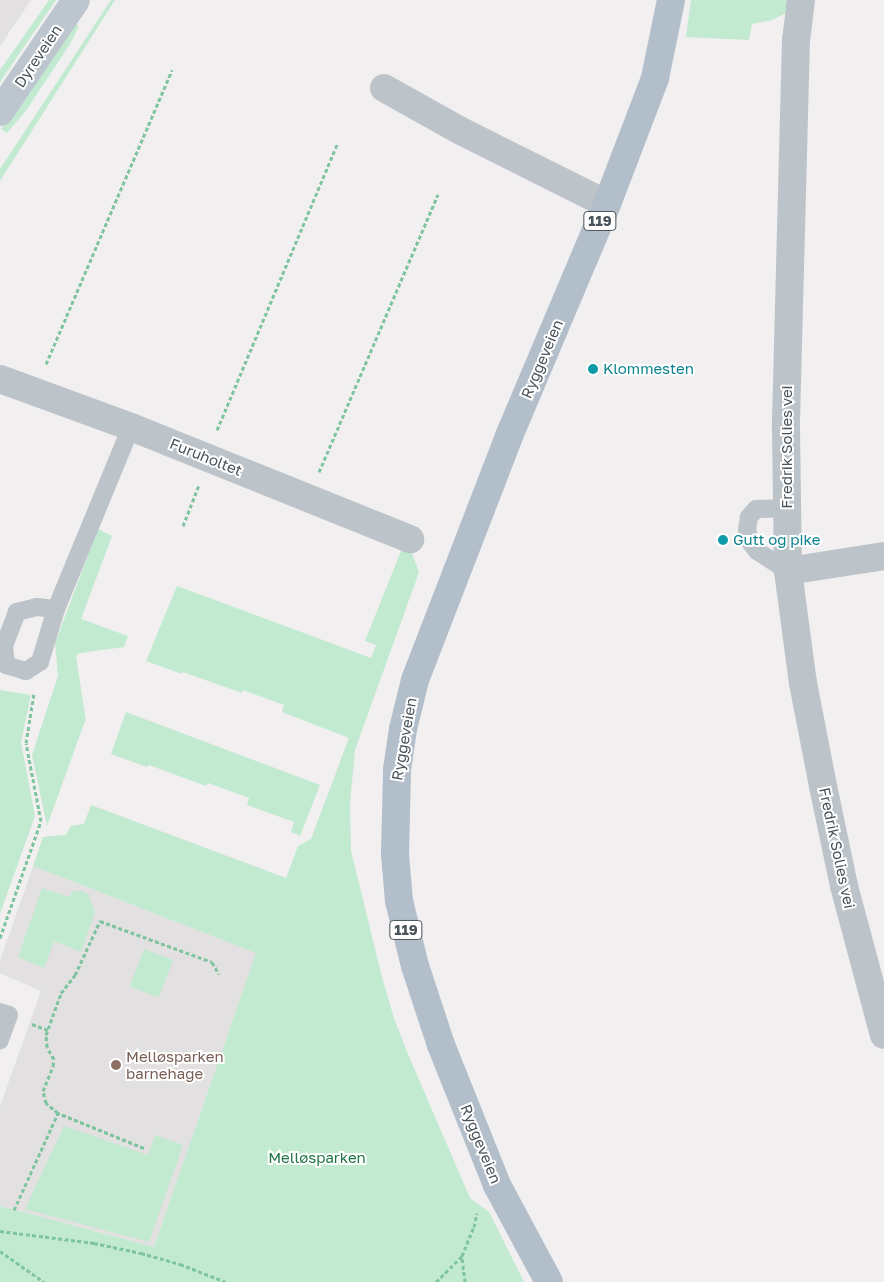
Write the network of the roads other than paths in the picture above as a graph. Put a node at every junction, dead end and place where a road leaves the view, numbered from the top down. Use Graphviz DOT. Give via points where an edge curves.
graph roads {
  1 [pos="76,0"];
  2 [pos="671,0"];
  3 [pos="801,0"];
  4 [pos="384,88"];
  5 [pos="0,112"];
  6 [pos="607,204"];
  7 [pos="0,378"];
  8 [pos="131,427"];
  9 [pos="787,508"];
  10 [pos="410,539"];
  11 [pos="884,556"];
  12 [pos="788,571"];
  13 [pos="56,609"];
  14 [pos="0,1012"];
  15 [pos="884,1035"];
  16 [pos="0,1040"];
  17 [pos="549,1282"];
  1 -- 5 [label="street, Dyreveien"];
  2 -- 6 [label="main road, Ryggeveien / 119" via="655,78"];
  3 -- 9 [label="street, Fredrik Solies vei" via="796,39 786,429"];
  4 -- 6 [label="street" via="459,130"];
  6 -- 17 [label="main road, Ryggeveien / 119" via="509,436 415,680 403,729 395,803 395,854 400,901 415,966 441,1045 497,1185"];
  7 -- 8 [label="street, Furuholtet"];
  8 -- 10 [label="street, Furuholtet"];
  8 -- 13 [label="lane"];
  9 -- 12 [label="street, Fredrik Solies vei"];
  9 -- 12 [label="lane" via="756,509 749,516 747,530 757,551"];
  11 -- 12 [label="street"];
  12 -- 15 [label="street, Fredrik Solies vei" via="803,683 827,804 844,886"];
  13 -- 13 [label="lane" via="40,662 26,671 6,665 4,646 17,612 37,607"];
  14 -- 16 [label="lane" via="9,1015"];
}
